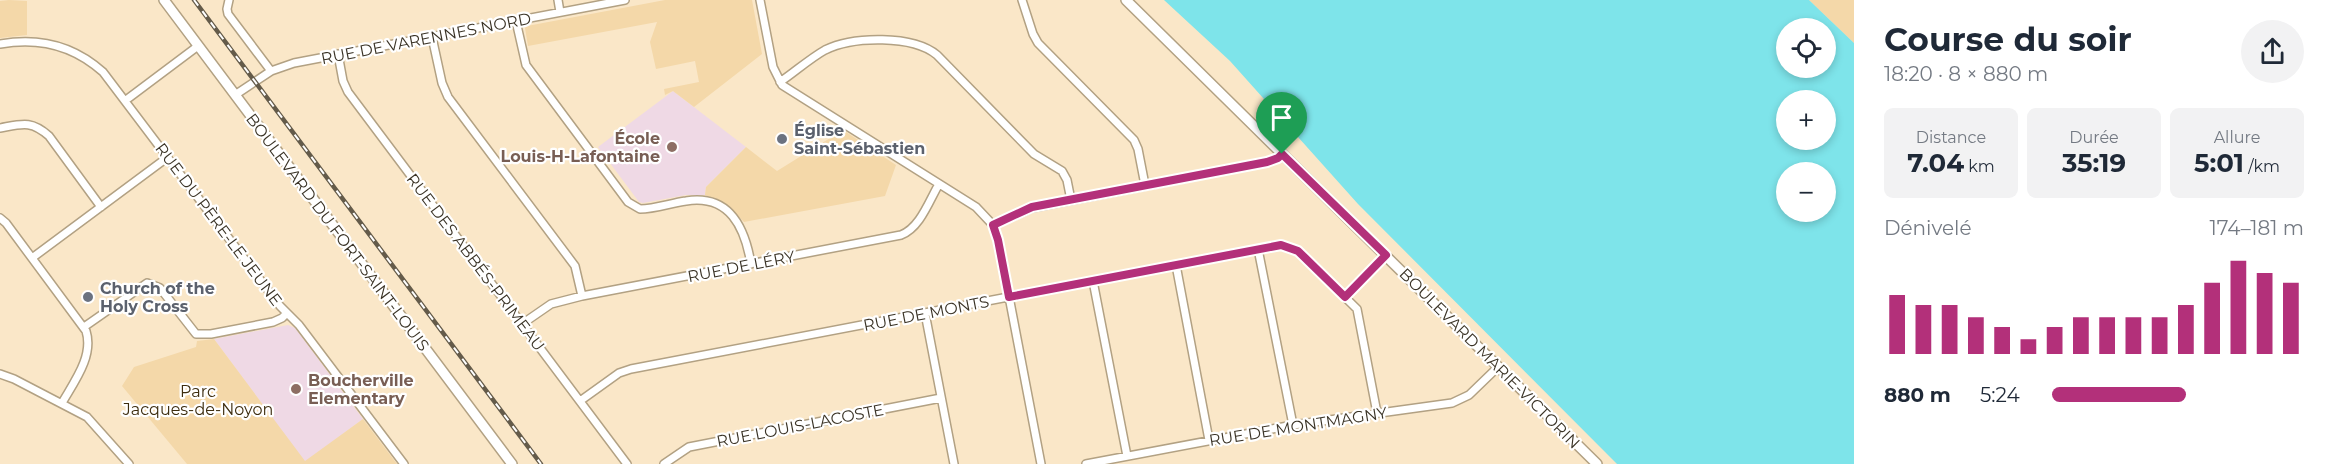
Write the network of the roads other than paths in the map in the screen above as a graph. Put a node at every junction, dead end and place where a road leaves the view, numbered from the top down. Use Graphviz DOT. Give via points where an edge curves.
graph roads {
  1 [pos="164,0"];
  2 [pos="230,0"];
  3 [pos="558,0"];
  4 [pos="625,0"];
  5 [pos="760,0"];
  6 [pos="1022,0"];
  7 [pos="1126,0"];
  8 [pos="560,12"];
  9 [pos="516,21"];
  10 [pos="432,37"];
  11 [pos="0,44"];
  12 [pos="198,46"];
  13 [pos="338,54"];
  14 [pos="271,71"];
  15 [pos="780,82"];
  16 [pos="235,95"];
  17 [pos="126,100"];
  18 [pos="0,128"];
  19 [pos="1282,154"];
  20 [pos="168,158"];
  21 [pos="939,184"];
  22 [pos="1145,185"];
  23 [pos="1071,200"];
  24 [pos="101,207"];
  25 [pos="0,219"];
  26 [pos="993,225"];
  27 [pos="1258,249"];
  28 [pos="1386,255"];
  29 [pos="32,258"];
  30 [pos="751,264"];
  31 [pos="1176,265"];
  32 [pos="1093,281"];
  33 [pos="582,296"];
  34 [pos="1009,297"];
  35 [pos="1345,297"];
  36 [pos="287,313"];
  37 [pos="926,314"];
  38 [pos="522,324"];
  39 [pos="84,327"];
  40 [pos="1498,367"];
  41 [pos="0,374"];
  42 [pos="941,398"];
  43 [pos="580,401"];
  44 [pos="62,403"];
  45 [pos="1377,413"];
  46 [pos="1293,425"];
  47 [pos="1209,440"];
  48 [pos="1127,456"];
  49 [pos="129,464"];
  50 [pos="404,464"];
  51 [pos="512,464"];
  52 [pos="627,464"];
  53 [pos="664,464"];
  54 [pos="954,464"];
  55 [pos="1041,464"];
  56 [pos="1086,464"];
  57 [pos="1597,464"];
  1 -- 12 [label="street, BOULEVARD DU FORT-SAINT-LOUIS"];
  2 -- 14 [label="street" via="228,14"];
  3 -- 8 [label="street"];
  4 -- 8 [label="street, RUE DE VARENNES NORD"];
  5 -- 15 [label="street" via="773,67"];
  6 -- 22 [label="street" via="1038,43 1137,144"];
  7 -- 19 [label="street, BOULEVARD MARIE-VICTORIN"];
  8 -- 9 [label="street, RUE DE VARENNES NORD"];
  9 -- 10 [label="street, RUE DE VARENNES NORD"];
  9 -- 30 [label="street" via="529,71 628,202 640,209 696,200 719,206 741,226"];
  10 -- 13 [label="street, RUE DE VARENNES NORD"];
  10 -- 33 [label="street" via="446,93 575,266"];
  11 -- 17 [label="street, RUE DU PÈRE-LE JEUNE" via="30,40 68,49 103,72"];
  12 -- 16 [label="street, BOULEVARD DU FORT-SAINT-LOUIS"];
  12 -- 17 [label="street"];
  13 -- 14 [label="street, RUE DE VARENNES NORD"];
  13 -- 38 [label="street, RUE DES ABBÉS-PRIMEAU" via="348,92"];
  14 -- 16 [label="street, RUE DE VARENNES NORD"];
  15 -- 21 [label="street"];
  15 -- 23 [label="street" via="834,46 872,40 922,46 937,56 1034,154 1062,171"];
  16 -- 51 [label="street, BOULEVARD DU FORT-SAINT-LOUIS"];
  17 -- 20 [label="street, RUE DU PÈRE-LE JEUNE"];
  18 -- 24 [label="street" via="24,124 41,129"];
  19 -- 22 [label="street" via="1267,162"];
  19 -- 28 [label="street, BOULEVARD MARIE-VICTORIN"];
  20 -- 24 [label="street"];
  20 -- 36 [label="street, RUE DU PÈRE-LE JEUNE"];
  21 -- 26 [label="street" via="976,207"];
  21 -- 30 [label="street, RUE DE LÉRY" via="916,224 905,234"];
  22 -- 23 [label="street"];
  23 -- 26 [label="street" via="1026,209"];
  24 -- 29 [label="street"];
  25 -- 29 [label="street"];
  26 -- 34 [label="street"];
  27 -- 31 [label="street, RUE DE MONTS"];
  27 -- 35 [label="street, RUE DE MONTS" via="1281,245 1294,248"];
  27 -- 46 [label="street"];
  28 -- 35 [label="street"];
  28 -- 40 [label="street, BOULEVARD MARIE-VICTORIN"];
  29 -- 39 [label="street"];
  30 -- 33 [label="street, RUE DE LÉRY"];
  31 -- 32 [label="street, RUE DE MONTS"];
  31 -- 47 [label="street"];
  32 -- 34 [label="street, RUE DE MONTS"];
  32 -- 48 [label="street"];
  33 -- 38 [label="street, RUE DE LÉRY" via="551,304"];
  34 -- 37 [label="street, RUE DE MONTS"];
  34 -- 55 [label="street"];
  35 -- 45 [label="street, RUE DE MONTS" via="1359,314"];
  36 -- 39 [label="street" via="273,322 196,334 160,288 147,283"];
  36 -- 50 [label="street, RUE DU PÈRE-LE JEUNE"];
  37 -- 42 [label="street"];
  37 -- 43 [label="street, RUE DE MONTS" via="630,369"];
  38 -- 43 [label="street, RUE DES ABBÉS-PRIMEAU"];
  39 -- 44 [label="street" via="88,349"];
  40 -- 45 [label="street, RUE DE MONTMAGNY" via="1458,401"];
  40 -- 57 [label="street, BOULEVARD MARIE-VICTORIN"];
  41 -- 44 [label="street"];
  42 -- 53 [label="street, RUE LOUIS-LACOSTE" via="689,447"];
  42 -- 54 [label="street"];
  43 -- 52 [label="street, RUE DES ABBÉS-PRIMEAU"];
  44 -- 49 [label="street" via="92,420"];
  45 -- 46 [label="street, RUE DE MONTMAGNY"];
  46 -- 47 [label="street, RUE DE MONTMAGNY"];
  47 -- 48 [label="street, RUE DE MONTMAGNY"];
  48 -- 56 [label="street, RUE DE MONTMAGNY"];
}
